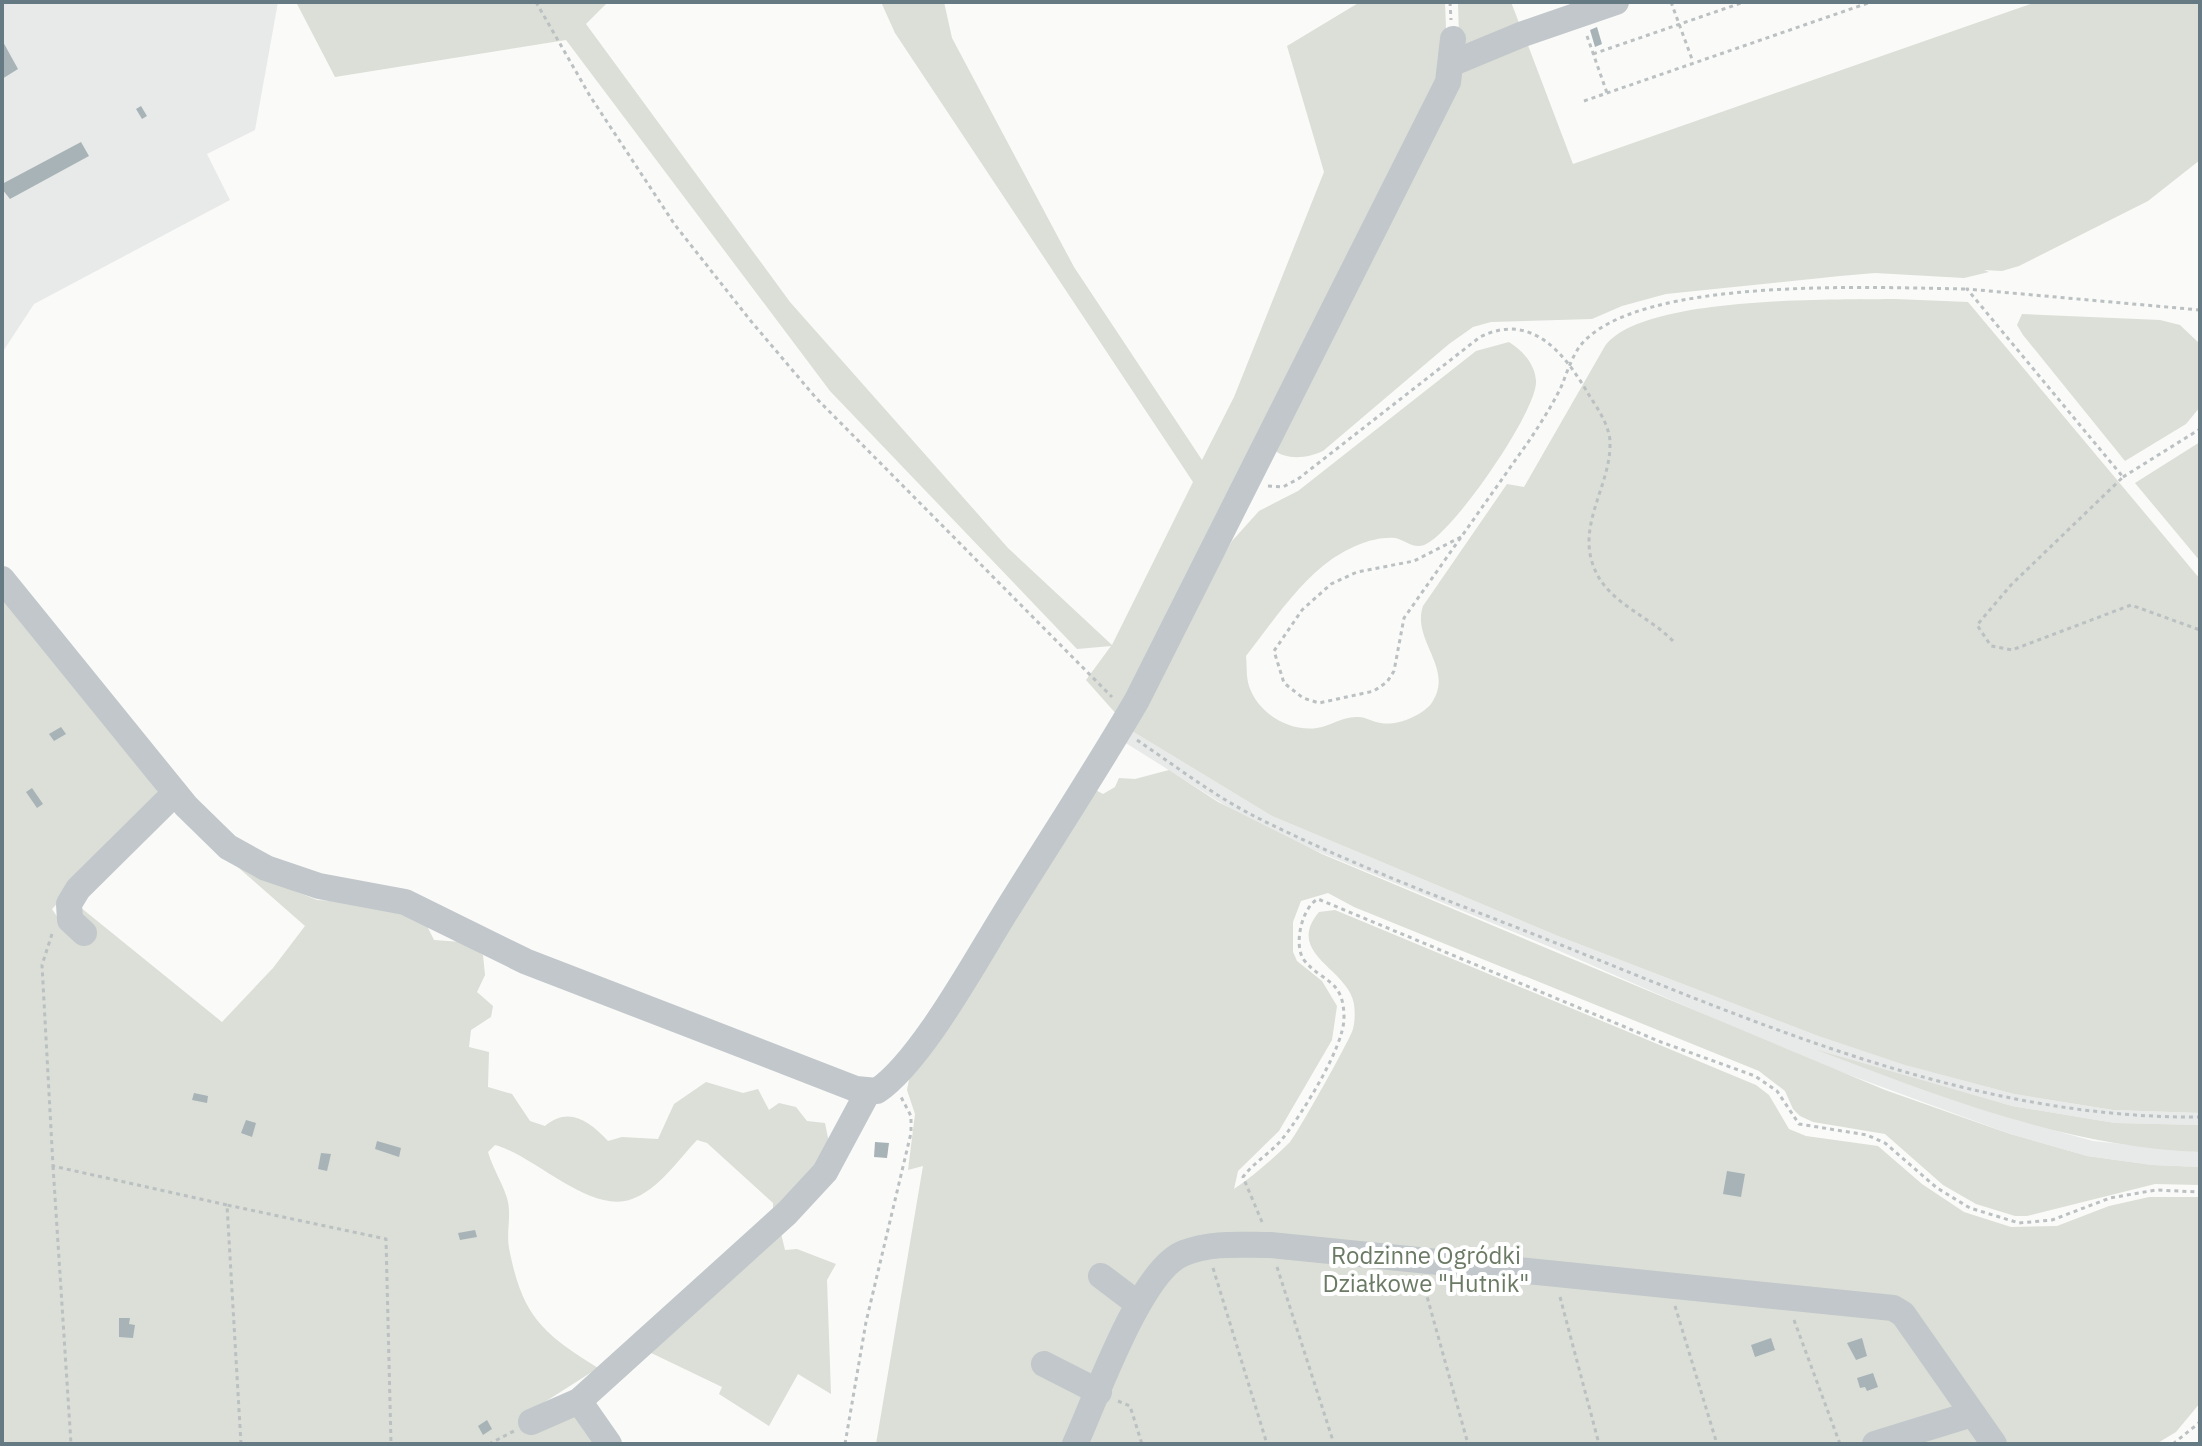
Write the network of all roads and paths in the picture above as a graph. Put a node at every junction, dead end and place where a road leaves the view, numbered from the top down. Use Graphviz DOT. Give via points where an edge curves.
graph roads {
  1 [pos="536,2"];
  2 [pos="1616,2"];
  3 [pos="1671,2"];
  4 [pos="1744,2"];
  5 [pos="1871,2"];
  6 [pos="1580,14"];
  7 [pos="1679,24"];
  8 [pos="1593,54"];
  9 [pos="1694,63"];
  10 [pos="1607,93"];
  11 [pos="1584,101"];
  12 [pos="1967,289"];
  13 [pos="2200,310"];
  14 [pos="1571,364"];
  15 [pos="2200,429"];
  16 [pos="2123,477"];
  17 [pos="1249,479"];
  18 [pos="1461,537"];
  19 [pos="2,579"];
  20 [pos="2200,630"];
  21 [pos="1675,643"];
  22 [pos="1124,721"];
  23 [pos="175,793"];
  24 [pos="69,904"];
  25 [pos="84,933"];
  26 [pos="879,1088"];
  27 [pos="2200,1117"];
  28 [pos="53,1166"];
  29 [pos="2200,1192"];
  30 [pos="227,1205"];
  31 [pos="1270,1245"];
  32 [pos="1200,1249"];
  33 [pos="1417,1260"];
  34 [pos="1553,1274"];
  35 [pos="1101,1276"];
  36 [pos="1668,1286"];
  37 [pos="1786,1298"];
  38 [pos="1138,1304"];
  39 [pos="1044,1364"];
  40 [pos="1099,1392"];
  41 [pos="579,1401"];
  42 [pos="1972,1414"];
  43 [pos="531,1422"];
  44 [pos="2200,1422"];
  45 [pos="71,1444"];
  46 [pos="241,1444"];
  47 [pos="391,1444"];
  48 [pos="609,1444"];
  49 [pos="845,1444"];
  50 [pos="1075,1444"];
  51 [pos="1142,1444"];
  52 [pos="1267,1444"];
  53 [pos="1334,1444"];
  54 [pos="1468,1444"];
  55 [pos="1599,1444"];
  56 [pos="1717,1444"];
  57 [pos="1840,1444"];
  58 [pos="1875,1444"];
  59 [pos="1994,1444"];
  60 [pos="2173,1444"];
  1 -- 22 [label="path" via="675,225 750,320 816,398"];
  2 -- 6 [label="lane"];
  3 -- 7 [label="path"];
  4 -- 7 [label="path"];
  5 -- 9 [label="path"];
  6 -- 8 [label="path"];
  6 -- 17 [label="lane" via="1453,51 1448,82"];
  7 -- 8 [label="path"];
  7 -- 9 [label="path"];
  8 -- 10 [label="path"];
  9 -- 10 [label="path"];
  10 -- 11 [label="path"];
  12 -- 13 [label="path"];
  12 -- 14 [label="path" via="1818,288 1690,300 1606,325 1580,346"];
  12 -- 16 [label="path"];
  14 -- 17 [label="path" via="1530,331 1492,331 1298,479 1273,488"];
  14 -- 18 [label="path" via="1546,415"];
  14 -- 21 [label="path" via="1611,442 1593,516 1591,562 1601,585"];
  15 -- 16 [label="path"];
  16 -- 20 [label="path" via="1977,625 1991,646 2012,650 2131,605"];
  17 -- 22 [label="lane"];
  18 -- 18 [label="path" via="1404,618 1387,682 1374,691 1319,703 1284,683 1274,651 1318,594 1357,572 1414,561"];
  19 -- 23 [label="lane"];
  22 -- 26 [label="lane" via="948,1004"];
  22 -- 27 [label="path" via="1251,814 1455,904 1783,1032 2005,1098"];
  23 -- 24 [label="lane"];
  23 -- 26 [label="lane" via="214,836 266,868 319,886 405,902 525,961"];
  24 -- 25 [label="lane" via="70,920"];
  24 -- 28 [label="path" via="42,965"];
  26 -- 41 [label="lane" via="813,1186"];
  26 -- 49 [label="path" via="911,1116 911,1133 866,1322"];
  28 -- 30 [label="path"];
  28 -- 45 [label="path"];
  29 -- 31 [label="path" via="2156,1190 2110,1198 2052,1220 2019,1223 1970,1208 1937,1188 1885,1143 1799,1124 1777,1091 1755,1076 1588,1013 1318,899 1303,917 1300,949 1334,985 1343,1002 1344,1030 1283,1138 1243,1177"];
  30 -- 46 [label="path"];
  30 -- 47 [label="path" via="386,1239"];
  31 -- 32 [label="lane" via="1217,1244"];
  31 -- 33 [label="lane"];
  31 -- 53 [label="path"];
  32 -- 38 [label="lane" via="1165,1264"];
  32 -- 52 [label="path" via="1211,1263"];
  33 -- 34 [label="lane"];
  33 -- 54 [label="path"];
  34 -- 36 [label="lane"];
  34 -- 55 [label="path"];
  35 -- 38 [label="lane"];
  36 -- 37 [label="lane"];
  36 -- 56 [label="path"];
  37 -- 42 [label="lane" via="1880,1305 1903,1314"];
  37 -- 57 [label="path"];
  38 -- 40 [label="lane"];
  39 -- 40 [label="lane"];
  40 -- 50 [label="lane"];
  40 -- 51 [label="path" via="1130,1406"];
  41 -- 43 [label="lane"];
  41 -- 48 [label="lane"];
  42 -- 58 [label="lane"];
  42 -- 59 [label="lane"];
  44 -- 60 [label="path"];
}
